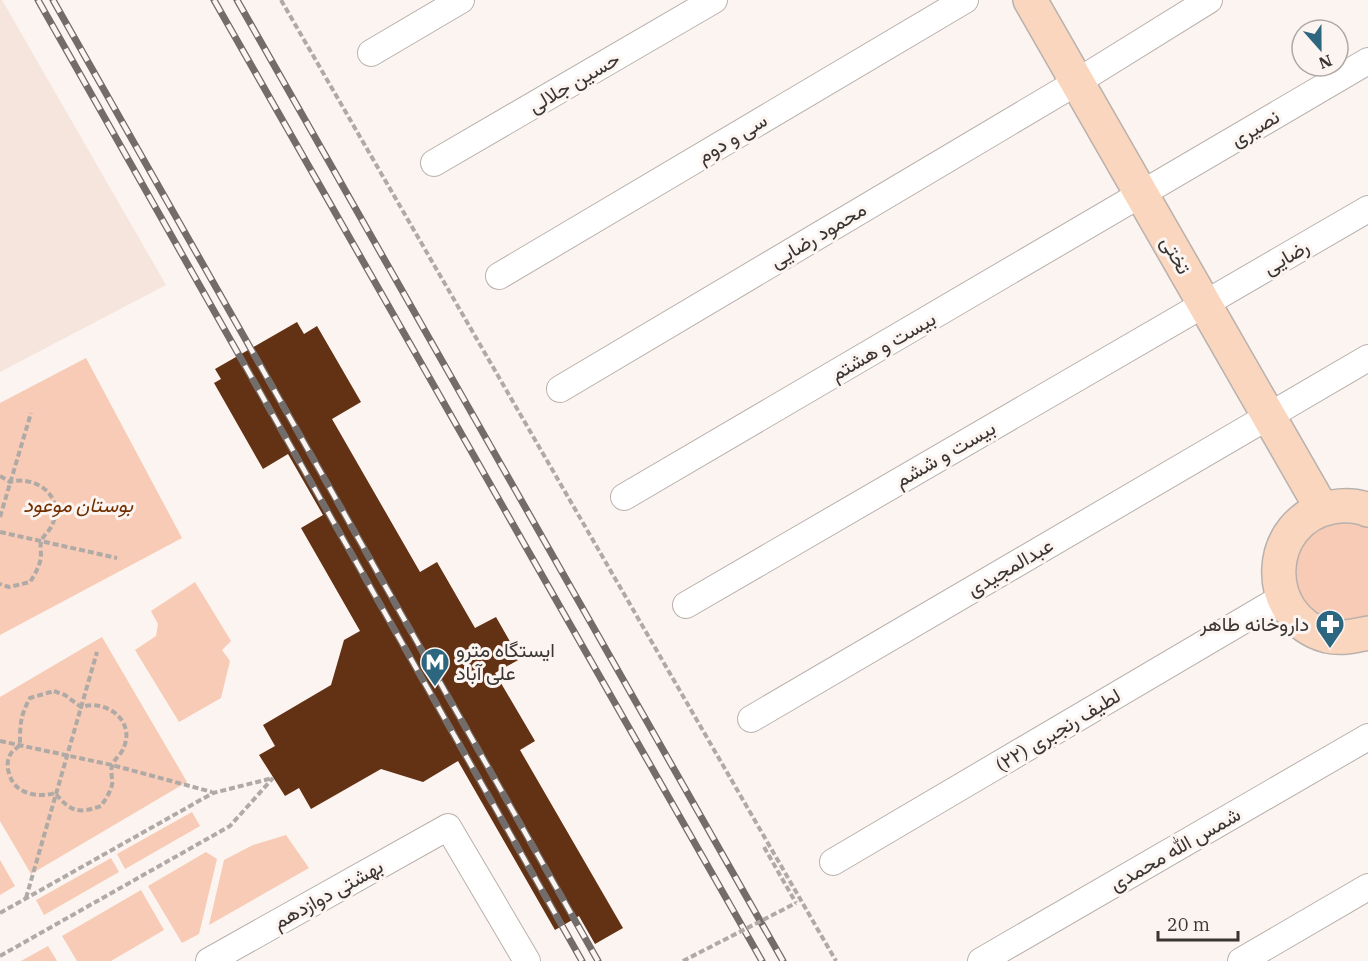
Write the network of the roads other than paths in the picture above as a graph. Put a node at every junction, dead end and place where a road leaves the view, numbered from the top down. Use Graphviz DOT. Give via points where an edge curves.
graph roads {
  1 [pos="461,0"];
  2 [pos="714,0"];
  3 [pos="965,0"];
  4 [pos="1030,0"];
  5 [pos="1209,0"];
  6 [pos="371,53"];
  7 [pos="1368,61"];
  8 [pos="1077,82"];
  9 [pos="434,163"];
  10 [pos="1142,195"];
  11 [pos="1368,209"];
  12 [pos="498,276"];
  13 [pos="1204,304"];
  14 [pos="1368,358"];
  15 [pos="560,389"];
  16 [pos="1269,415"];
  17 [pos="624,496"];
  18 [pos="1322,509"];
  19 [pos="1368,510"];
  20 [pos="1283,597"];
  21 [pos="686,605"];
  22 [pos="1368,633"];
  23 [pos="752,719"];
  24 [pos="1368,737"];
  25 [pos="833,862"];
  26 [pos="1368,887"];
  27 [pos="209,961"];
  28 [pos="527,961"];
  29 [pos="981,961"];
  30 [pos="1241,961"];
  1 -- 6 [label="street"];
  2 -- 9 [label="street, حسین جلالی"];
  3 -- 12 [label="street, سی و دوم"];
  4 -- 8 [label="main road, تختی"];
  5 -- 8 [label="street, محمود رضایی"];
  7 -- 10 [label="street, نصیری"];
  8 -- 10 [label="main road, تختی"];
  8 -- 15 [label="street, محمود رضایی"];
  10 -- 13 [label="main road, تختی"];
  10 -- 17 [label="street, بیست و هشتم"];
  11 -- 13 [label="street, رضایی"];
  13 -- 16 [label="main road, تختی"];
  13 -- 21 [label="street, بیست و ششم"];
  14 -- 16 [label="street, عبدالمجیدی"];
  16 -- 18 [label="main road, تختی"];
  16 -- 23 [label="street, عبدالمجیدی"];
  18 -- 19 [label="main road" via="1342,505"];
  18 -- 20 [label="main road" via="1303,519 1288,535 1280,555 1278,576"];
  20 -- 22 [label="main road" via="1294,615 1309,628 1328,636 1349,638"];
  20 -- 25 [label="street, لطیف رنجبری (۲۲)"];
  24 -- 29 [label="street, شمس الله محمدی"];
  26 -- 30 [label="street"];
  27 -- 28 [label="street, بهشتی دوازدهم" via="448,826"];
}
